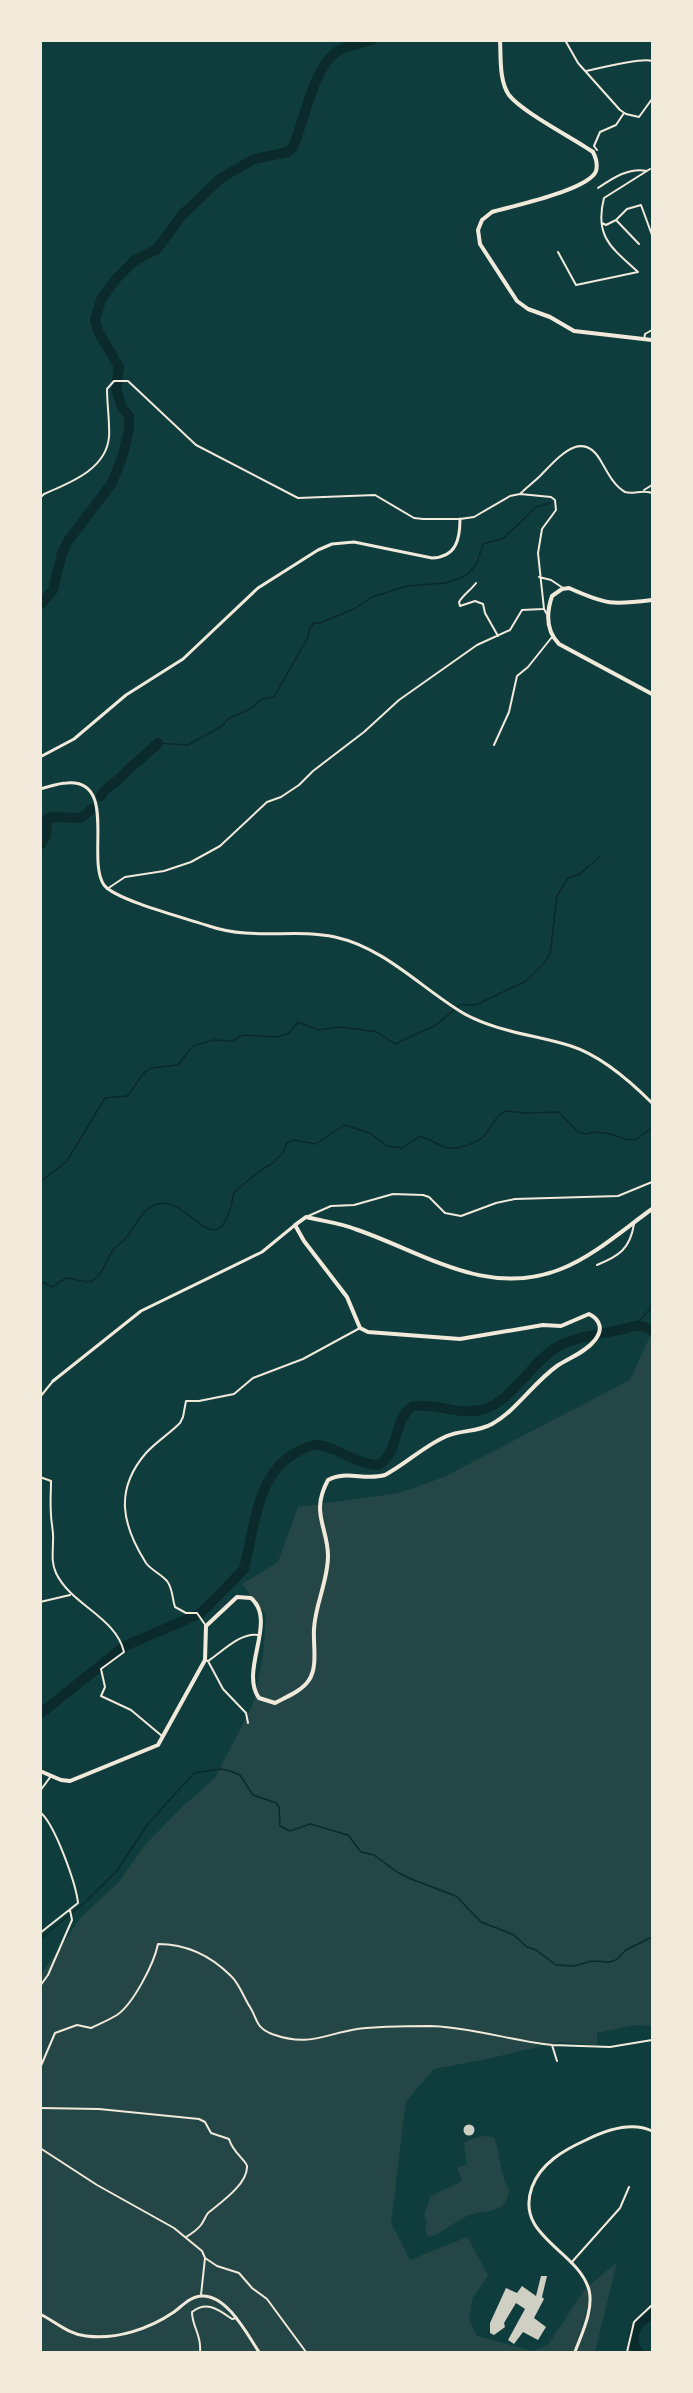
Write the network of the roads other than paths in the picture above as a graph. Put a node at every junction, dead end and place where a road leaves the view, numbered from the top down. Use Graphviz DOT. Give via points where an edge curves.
graph roads {
  1 [pos="500,40"];
  2 [pos="566,40"];
  3 [pos="652,61"];
  4 [pos="586,71"];
  5 [pos="652,99"];
  6 [pos="624,113"];
  7 [pos="597,150"];
  8 [pos="598,188"];
  9 [pos="616,220"];
  10 [pos="602,223"];
  11 [pos="652,235"];
  12 [pos="639,244"];
  13 [pos="558,252"];
  14 [pos="652,330"];
  15 [pos="644,340"];
  16 [pos="652,340"];
  17 [pos="652,485"];
  18 [pos="644,490"];
  19 [pos="652,493"];
  20 [pos="520,494"];
  21 [pos="40,498"];
  22 [pos="460,519"];
  23 [pos="539,577"];
  24 [pos="476,583"];
  25 [pos="564,589"];
  26 [pos="652,600"];
  27 [pos="544,609"];
  28 [pos="548,616"];
  29 [pos="498,636"];
  30 [pos="552,637"];
  31 [pos="652,694"];
  32 [pos="494,744"];
  33 [pos="40,757"];
  34 [pos="40,789"];
  35 [pos="107,889"];
  36 [pos="652,1103"];
  37 [pos="652,1182"];
  38 [pos="652,1209"];
  39 [pos="306,1217"];
  40 [pos="635,1221"];
  41 [pos="295,1224"];
  42 [pos="597,1265"];
  43 [pos="360,1328"];
  44 [pos="53,1381"];
  45 [pos="40,1397"];
  46 [pos="40,1477"];
  47 [pos="71,1594"];
  48 [pos="40,1602"];
  49 [pos="206,1626"];
  50 [pos="258,1635"];
  51 [pos="207,1660"];
  52 [pos="248,1723"];
  53 [pos="164,1737"];
  54 [pos="40,1772"];
  55 [pos="51,1776"];
  56 [pos="40,1791"];
  57 [pos="40,1812"];
  58 [pos="71,1911"];
  59 [pos="40,1933"];
  60 [pos="40,1986"];
  61 [pos="652,2040"];
  62 [pos="552,2045"];
  63 [pos="556,2061"];
  64 [pos="40,2068"];
  65 [pos="40,2108"];
  66 [pos="652,2131"];
  67 [pos="40,2148"];
  68 [pos="629,2187"];
  69 [pos="186,2237"];
  70 [pos="205,2258"];
  71 [pos="571,2263"];
  72 [pos="201,2295"];
  73 [pos="652,2305"];
  74 [pos="40,2314"];
  75 [pos="237,2318"];
  76 [pos="200,2352"];
  77 [pos="259,2352"];
  78 [pos="306,2352"];
  79 [pos="575,2352"];
  80 [pos="627,2352"];
  1 -- 15 [label="main road" via="503,80 509,94 593,152 596,171 567,190 492,212 478,230 480,244 517,301 528,309 574,331"];
  2 -- 4 [label="street"];
  3 -- 4 [label="street" via="642,59"];
  4 -- 6 [label="street"];
  5 -- 6 [label="street" via="639,117"];
  6 -- 7 [label="street" via="616,125 600,132 594,146"];
  8 -- 10 [label="street" via="624,173 648,170 604,198"];
  9 -- 10 [label="street"];
  9 -- 11 [label="street" via="627,209 640,205"];
  9 -- 12 [label="street"];
  10 -- 13 [label="street" via="606,243 638,272 576,285"];
  14 -- 15 [label="street"];
  15 -- 16 [label="main road"];
  17 -- 18 [label="street"];
  18 -- 19 [label="street"];
  18 -- 20 [label="street" via="624,491 612,481 598,454 582,446 563,452"];
  20 -- 22 [label="street" via="474,517"];
  20 -- 23 [label="street" via="551,497 557,506 553,518 542,529 537,560"];
  21 -- 22 [label="street" via="87,473 105,451 109,437 107,389 120,380 135,386 196,445 298,498 375,495 414,518"];
  22 -- 33 [label="street" via="457,545 440,558 354,542 332,543 318,550 258,588 183,659 126,695 74,739"];
  23 -- 25 [label="street"];
  23 -- 27 [label="street"];
  24 -- 29 [label="street" via="462,596 460,606 475,601 483,604"];
  25 -- 26 [label="main road" via="601,602"];
  25 -- 28 [label="main road" via="552,596"];
  27 -- 28 [label="street"];
  27 -- 29 [label="street" via="522,610 510,630"];
  28 -- 30 [label="main road"];
  29 -- 35 [label="street" via="477,645 399,700 299,784 267,802 210,853 164,871 125,877"];
  30 -- 31 [label="main road"];
  30 -- 32 [label="street" via="517,676 509,712"];
  34 -- 35 [label="street" via="79,784 95,797 98,868"];
  35 -- 36 [label="street" via="235,934 333,937 351,942 378,955 463,1013 503,1029 585,1052 615,1071"];
  37 -- 39 [label="street" via="618,1196 516,1199 461,1216 445,1213 423,1195 393,1194 354,1205 331,1206"];
  38 -- 40 [label="main road"];
  39 -- 40 [label="main road" via="354,1228 463,1272 512,1280 563,1268"];
  39 -- 41 [label="main road"];
  40 -- 42 [label="street" via="631,1241 615,1258"];
  41 -- 43 [label="main road" via="347,1298"];
  41 -- 44 [label="street" via="262,1252 141,1311"];
  43 -- 49 [label="street" via="303,1359 253,1378 234,1394 186,1401 180,1423 144,1455 129,1479 123,1499 132,1537 148,1566 166,1581 175,1607 196,1613"];
  43 -- 50 [label="main road" via="368,1332 460,1339 543,1325 561,1326 590,1314 600,1323 597,1338 534,1385 490,1425 445,1437 384,1475 342,1475 328,1480 322,1490 320,1511 328,1560 316,1609 311,1677 275,1703 263,1701 256,1694"];
  44 -- 45 [label="street"];
  46 -- 47 [label="street" via="51,1482 53,1564"];
  47 -- 48 [label="street"];
  47 -- 53 [label="street" via="104,1621 122,1645 124,1652 101,1669 105,1687 102,1696 131,1710"];
  49 -- 50 [label="main road" via="237,1597 244,1596 251,1598 259,1609 262,1618"];
  49 -- 51 [label="main road"];
  50 -- 51 [label="street" via="238,1639"];
  51 -- 52 [label="street" via="223,1689 246,1713"];
  51 -- 53 [label="main road"];
  53 -- 55 [label="main road" via="158,1745 85,1777 70,1781"];
  54 -- 55 [label="main road"];
  55 -- 56 [label="street"];
  57 -- 58 [label="street" via="50,1821 72,1881 78,1903"];
  58 -- 59 [label="street"];
  58 -- 60 [label="street" via="72,1920"];
  61 -- 62 [label="street" via="610,2048"];
  62 -- 63 [label="street"];
  62 -- 64 [label="street" via="431,2026 357,2029 304,2041 284,2037 257,2025 233,1977 191,1948 158,1944 153,1961 129,2003 118,2014 91,2028 77,2025 55,2033"];
  65 -- 69 [label="street" via="184,2116 205,2122 211,2133 229,2139 236,2154 246,2162 243,2180"];
  66 -- 71 [label="street" via="633,2126 591,2138 553,2159 534,2182 529,2200 532,2221"];
  67 -- 69 [label="street"];
  68 -- 71 [label="street" via="620,2208"];
  69 -- 70 [label="street"];
  70 -- 72 [label="street"];
  70 -- 78 [label="street" via="245,2278 267,2299"];
  71 -- 79 [label="street" via="584,2278 590,2297"];
  72 -- 74 [label="street" via="164,2318 127,2334 76,2334"];
  72 -- 75 [label="street" via="215,2299"];
  73 -- 80 [label="street" via="634,2322"];
  75 -- 76 [label="street" via="232,2319 214,2307 192,2312 202,2340"];
  75 -- 77 [label="street"];
}
